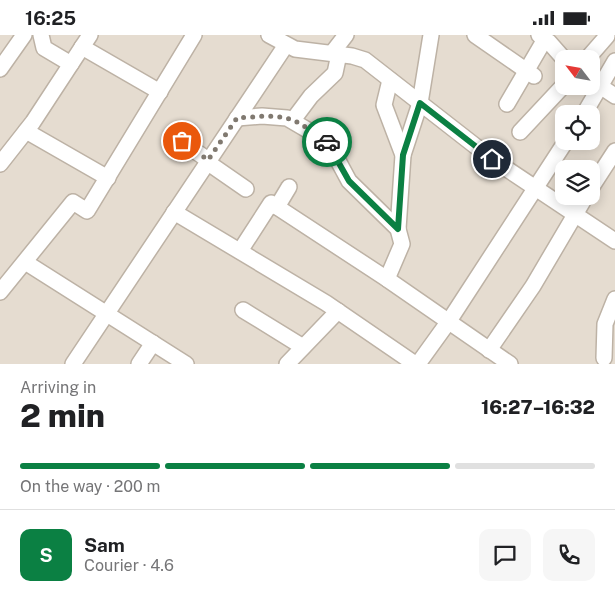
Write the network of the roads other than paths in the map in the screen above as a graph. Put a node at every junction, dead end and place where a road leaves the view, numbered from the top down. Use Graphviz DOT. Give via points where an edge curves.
graph roads {
  1 [pos="24,35"];
  2 [pos="41,35"];
  3 [pos="194,35"];
  4 [pos="269,35"];
  5 [pos="346,35"];
  6 [pos="430,35"];
  7 [pos="475,35"];
  8 [pos="607,36"];
  9 [pos="542,37"];
  10 [pos="86,41"];
  11 [pos="286,45"];
  12 [pos="555,50"];
  13 [pos="595,50"];
  14 [pos="336,54"];
  15 [pos="615,61"];
  16 [pos="71,65"];
  17 [pos="0,69"];
  18 [pos="531,74"];
  19 [pos="600,78"];
  20 [pos="390,79"];
  21 [pos="600,86"];
  22 [pos="160,92"];
  23 [pos="555,95"];
  24 [pos="615,96"];
  25 [pos="420,103"];
  26 [pos="507,104"];
  27 [pos="237,118"];
  28 [pos="293,121"];
  29 [pos="26,131"];
  30 [pos="520,133"];
  31 [pos="182,141"];
  32 [pos="560,150"];
  33 [pos="615,151"];
  34 [pos="403,155"];
  35 [pos="208,161"];
  36 [pos="0,164"];
  37 [pos="600,174"];
  38 [pos="108,178"];
  39 [pos="289,187"];
  40 [pos="536,188"];
  41 [pos="246,189"];
  42 [pos="580,205"];
  43 [pos="277,207"];
  44 [pos="174,212"];
  45 [pos="575,214"];
  46 [pos="398,229"];
  47 [pos="615,241"];
  48 [pos="240,251"];
  49 [pos="25,262"];
  50 [pos="387,279"];
  51 [pos="0,292"];
  52 [pos="615,299"];
  53 [pos="243,310"];
  54 [pos="338,311"];
  55 [pos="107,313"];
  56 [pos="449,321"];
  57 [pos="615,341"];
  58 [pos="153,343"];
  59 [pos="303,347"];
  60 [pos="497,358"];
  61 [pos="602,361"];
  62 [pos="73,364"];
  63 [pos="140,364"];
  64 [pos="186,364"];
  65 [pos="286,364"];
  66 [pos="417,364"];
  1 -- 17 [label="street"];
  2 -- 16 [label="street" via="44,48"];
  3 -- 22 [label="street"];
  4 -- 11 [label="street"];
  5 -- 14 [label="street"];
  6 -- 25 [label="street"];
  7 -- 18 [label="street"];
  8 -- 13 [label="street"];
  9 -- 12 [label="street"];
  9 -- 18 [label="street"];
  10 -- 16 [label="street"];
  10 -- 22 [label="street"];
  11 -- 14 [label="street"];
  11 -- 27 [label="street"];
  14 -- 20 [label="street" via="365,60"];
  14 -- 28 [label="street" via="335,73 311,96"];
  15 -- 19 [label="street"];
  16 -- 29 [label="street"];
  18 -- 26 [label="street"];
  20 -- 25 [label="street"];
  20 -- 34 [label="street" via="384,105"];
  21 -- 24 [label="street"];
  22 -- 38 [label="street"];
  23 -- 30 [label="street"];
  25 -- 34 [label="street"];
  25 -- 40 [label="street" via="492,159"];
  27 -- 28 [label="street" via="262,116"];
  27 -- 35 [label="street"];
  28 -- 46 [label="street" via="328,142 349,181"];
  29 -- 36 [label="street"];
  29 -- 38 [label="street"];
  31 -- 35 [label="street"];
  32 -- 40 [label="street"];
  33 -- 37 [label="street"];
  34 -- 46 [label="street"];
  35 -- 41 [label="street"];
  35 -- 44 [label="street"];
  38 -- 49 [label="street" via="87,211 73,202"];
  39 -- 43 [label="street"];
  40 -- 45 [label="street"];
  40 -- 56 [label="street"];
  42 -- 45 [label="street"];
  43 -- 48 [label="street" via="271,203"];
  43 -- 50 [label="street"];
  44 -- 48 [label="street"];
  44 -- 55 [label="street"];
  45 -- 47 [label="street"];
  45 -- 60 [label="street" via="533,286"];
  46 -- 50 [label="street" via="402,244"];
  48 -- 54 [label="street"];
  49 -- 51 [label="street"];
  49 -- 55 [label="street"];
  50 -- 56 [label="street"];
  52 -- 61 [label="street" via="605,324"];
  53 -- 59 [label="street"];
  54 -- 59 [label="street"];
  54 -- 66 [label="street"];
  55 -- 58 [label="street"];
  55 -- 62 [label="street"];
  56 -- 60 [label="street"];
  56 -- 66 [label="street"];
  57 -- 61 [label="street"];
  58 -- 63 [label="street"];
  58 -- 64 [label="street"];
  59 -- 65 [label="street"];
}
